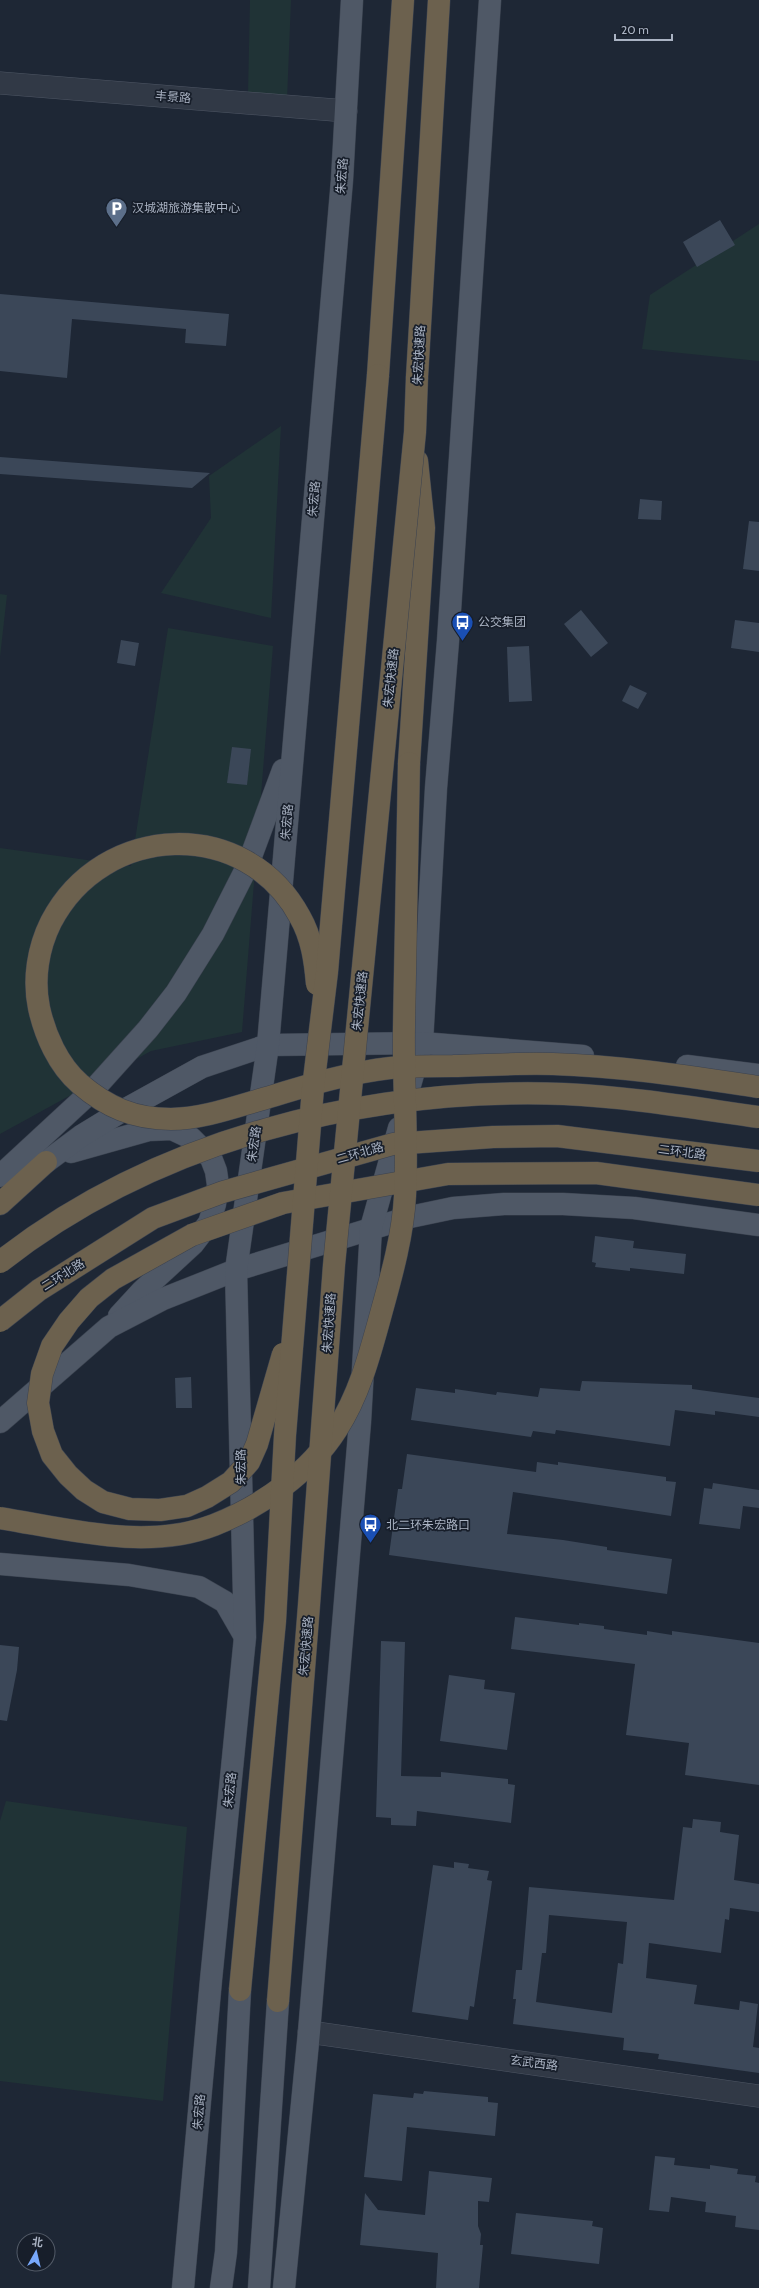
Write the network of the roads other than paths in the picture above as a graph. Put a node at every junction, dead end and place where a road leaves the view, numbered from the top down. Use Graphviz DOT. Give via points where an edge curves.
graph roads {
  1 [pos="352,0"];
  2 [pos="403,0"];
  3 [pos="439,0"];
  4 [pos="490,0"];
  5 [pos="0,83"];
  6 [pos="346,111"];
  7 [pos="415,432"];
  8 [pos="294,737"];
  9 [pos="319,1037"];
  10 [pos="422,1043"];
  11 [pos="268,1045"];
  12 [pos="759,1075"];
  13 [pos="759,1087"];
  14 [pos="759,1117"];
  15 [pos="759,1161"];
  16 [pos="46,1162"];
  17 [pos="0,1176"];
  18 [pos="0,1180"];
  19 [pos="759,1195"];
  20 [pos="0,1204"];
  21 [pos="759,1225"];
  22 [pos="371,1228"];
  23 [pos="0,1262"];
  24 [pos="236,1270"];
  25 [pos="0,1321"];
  26 [pos="294,1321"];
  27 [pos="109,1327"];
  28 [pos="0,1422"];
  29 [pos="0,1518"];
  30 [pos="0,1564"];
  31 [pos="245,1637"];
  32 [pos="240,1990"];
  33 [pos="278,2001"];
  34 [pos="309,2032"];
  35 [pos="759,2096"];
  36 [pos="183,2288"];
  37 [pos="221,2288"];
  38 [pos="259,2288"];
  39 [pos="284,2288"];
  1 -- 6 [label="main road, 朱宏路"];
  2 -- 9 [label="highway, bridge" via="378,375 327,972"];
  3 -- 7 [label="highway, 朱宏快速路, bridge"];
  4 -- 10 [label="main road" via="436,788"];
  5 -- 6 [label="street, 丰景路"];
  6 -- 8 [label="main road, 朱宏路"];
  7 -- 29 [label="highway, bridge" via="424,528 409,763 403,1070 407,1165 405,1201 388,1288 355,1394 337,1429 315,1458 264,1500 214,1525 183,1533 112,1536"];
  7 -- 33 [label="highway, 朱宏快速路, bridge" via="334,1265"];
  8 -- 11 [label="main road, 朱宏路"];
  8 -- 17 [label="main road" via="247,867 213,934 176,993 148,1029 94,1089"];
  9 -- 13 [label="highway, bridge" via="315,962 301,917 270,878 230,854 206,846 157,845 111,860 72,890 47,931 39,954 36,978 40,1014 50,1042 74,1079 108,1105 129,1115 174,1119 222,1112 335,1079 389,1068 555,1064"];
  9 -- 26 [label="highway, bridge"];
  10 -- 11 [label="main road"];
  10 -- 12 [label="main road" via="578,1055"];
  10 -- 22 [label="main road"];
  11 -- 16 [label="main road" via="202,1067 81,1136"];
  11 -- 24 [label="main road, 朱宏路"];
  14 -- 23 [label="highway, bridge" via="638,1100 564,1094 493,1094 394,1102 305,1120 213,1145 166,1164 74,1210 30,1238"];
  15 -- 25 [label="highway, 二环北路, bridge" via="557,1136 493,1137 393,1144 223,1192 153,1218 39,1290"];
  16 -- 18 [label="main road"];
  16 -- 20 [label="highway"];
  16 -- 27 [label="main road" via="119,1137 149,1130 172,1129 191,1138 211,1158 216,1171 218,1185 209,1223 193,1244 142,1291"];
  19 -- 26 [label="highway, bridge" via="596,1173 448,1174 283,1203 192,1235 107,1283 89,1298 52,1346 42,1374 38,1403 43,1431 52,1455 68,1475 102,1502 130,1509 160,1510 187,1506 207,1497 231,1482 249,1462 257,1444"];
  21 -- 22 [label="main road" via="634,1208 504,1204 453,1208"];
  22 -- 24 [label="main road"];
  22 -- 34 [label="main road" via="360,1422"];
  24 -- 27 [label="main road" via="163,1299"];
  24 -- 31 [label="main road, 朱宏路"];
  26 -- 32 [label="highway, bridge" via="274,1621"];
  27 -- 28 [label="main road"];
  30 -- 31 [label="main road" via="129,1575 199,1587 225,1602"];
  31 -- 36 [label="main road, 朱宏路"];
  32 -- 37 [label="main road" via="226,2252"];
  33 -- 38 [label="main road"];
  34 -- 35 [label="street, 玄武西路"];
  34 -- 39 [label="main road"];
}
